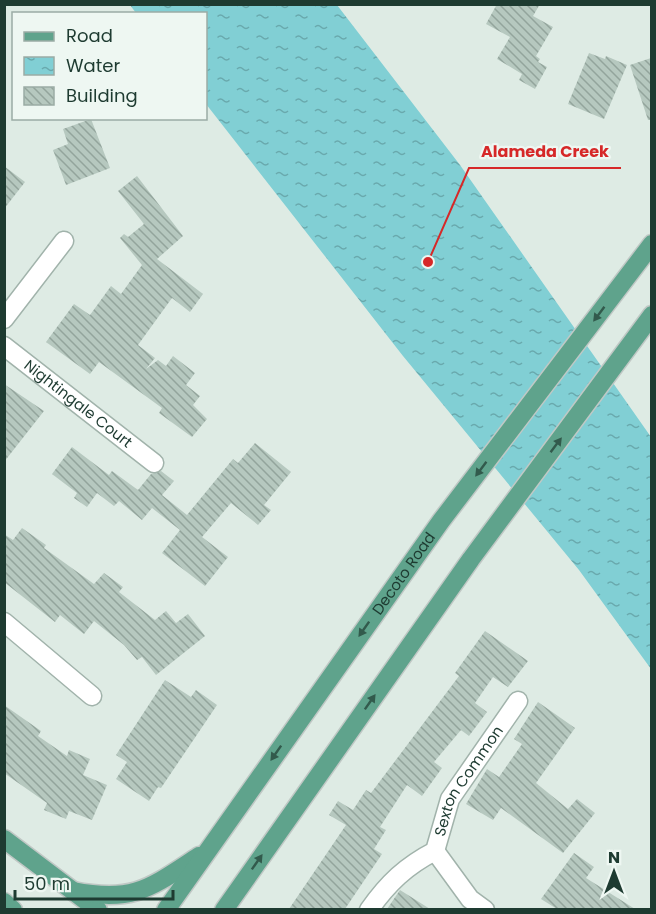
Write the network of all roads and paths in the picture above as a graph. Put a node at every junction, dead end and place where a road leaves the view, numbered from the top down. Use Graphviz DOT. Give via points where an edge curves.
graph roads {
  1 [pos="64,241"];
  2 [pos="651,244"];
  3 [pos="651,315"];
  4 [pos="4,319"];
  5 [pos="4,346"];
  6 [pos="154,463"];
  7 [pos="4,622"];
  8 [pos="92,696"];
  9 [pos="518,701"];
  10 [pos="4,839"];
  11 [pos="208,850"];
  12 [pos="435,851"];
  13 [pos="73,891"];
  14 [pos="4,902"];
  15 [pos="228,906"];
  16 [pos="13,909"];
  17 [pos="98,909"];
  18 [pos="166,909"];
  19 [pos="369,909"];
  20 [pos="485,909"];
  1 -- 4 [label="street"];
  2 -- 11 [label="main road, Decoto Road, one-way" via="441,521"];
  15 -- 3 [label="main road, one-way" via="471,559"];
  5 -- 6 [label="street, Nightingale Court"];
  7 -- 8 [label="street"];
  9 -- 12 [label="street, Sexton Common" via="450,799"];
  10 -- 13 [label="main road"];
  11 -- 13 [label="main road" via="150,888 116,896"];
  11 -- 18 [label="main road, Decoto Road"];
  12 -- 19 [label="street, Sexton Common" via="410,864"];
  12 -- 20 [label="street" via="470,899"];
  13 -- 17 [label="main road"];
  14 -- 16 [label="main road"];
}
